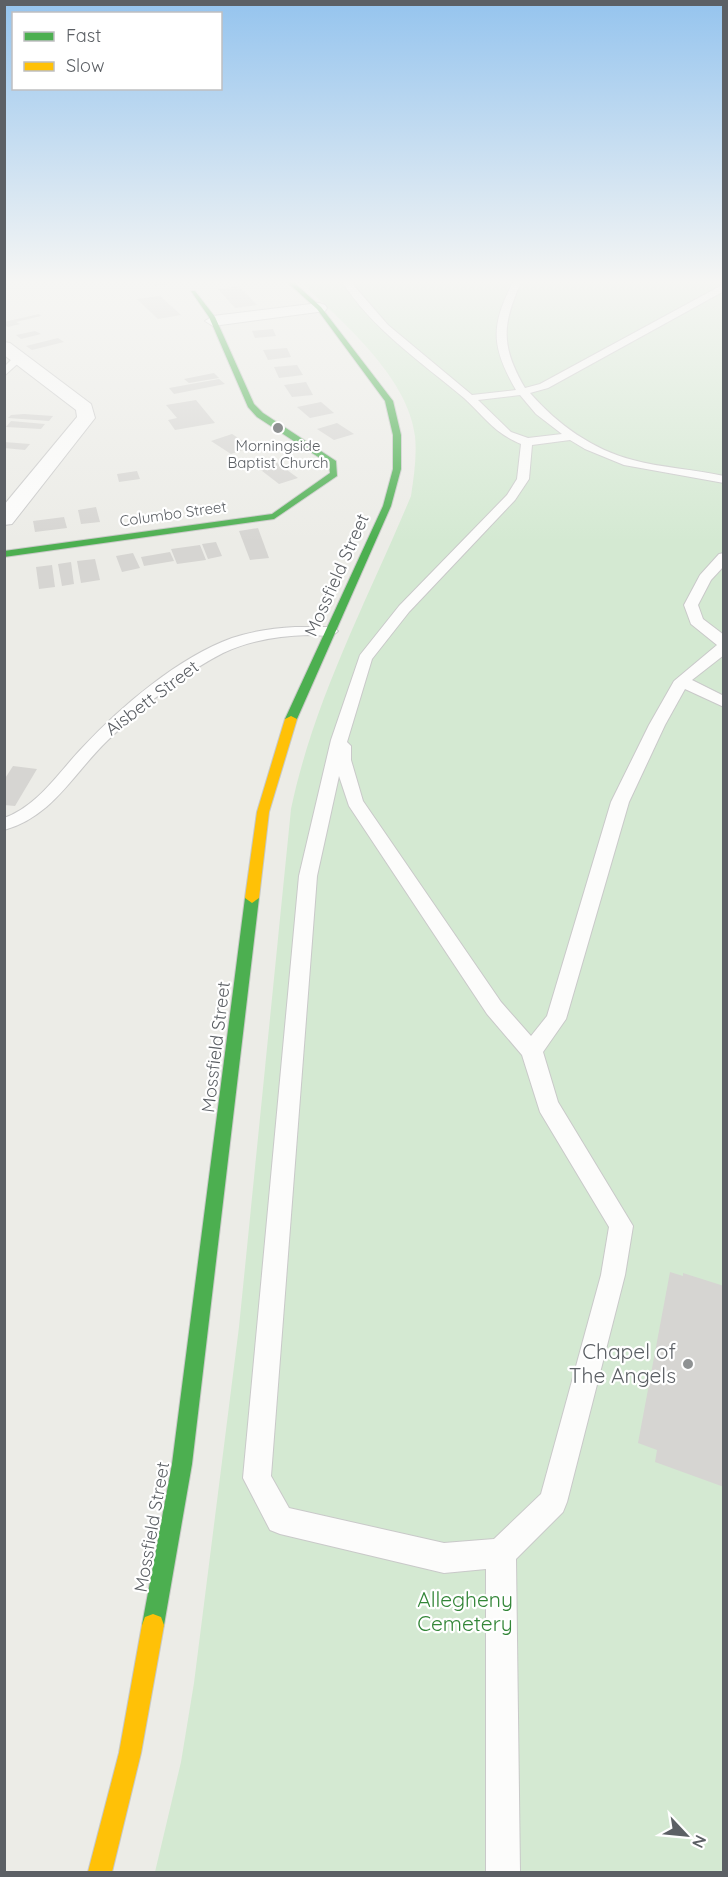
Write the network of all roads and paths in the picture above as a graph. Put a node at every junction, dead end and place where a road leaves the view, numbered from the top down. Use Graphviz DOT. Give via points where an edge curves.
graph roads {
  1 [pos="32,368"];
  2 [pos="234,368"];
  3 [pos="364,368"];
  4 [pos="434,368"];
  5 [pos="508,368"];
  6 [pos="577,368"];
  7 [pos="523,392"];
  8 [pos="470,398"];
  9 [pos="569,437"];
  10 [pos="527,442"];
  11 [pos="723,473"];
  12 [pos="707,475"];
  13 [pos="723,480"];
  14 [pos="4,519"];
  15 [pos="4,554"];
  16 [pos="723,557"];
  17 [pos="331,631"];
  18 [pos="723,645"];
  19 [pos="682,681"];
  20 [pos="723,702"];
  21 [pos="343,728"];
  22 [pos="4,824"];
  23 [pos="532,1051"];
  24 [pos="501,1553"];
  25 [pos="100,1872"];
  26 [pos="503,1872"];
  1 -- 14 [label="street" via="85,408 86,418"];
  2 -- 15 [label="street, Columbo Street" via="251,405 260,415 333,463 334,474 274,516"];
  3 -- 17 [label="street, Mossfield Street" via="389,401 397,435 397,469 387,506"];
  4 -- 8 [label="lane"];
  5 -- 7 [label="lane"];
  6 -- 7 [label="lane" via="544,386"];
  7 -- 8 [label="lane"];
  7 -- 9 [label="lane"];
  8 -- 10 [label="lane" via="507,434"];
  9 -- 10 [label="lane"];
  9 -- 12 [label="lane" via="618,459"];
  10 -- 21 [label="lane" via="523,479 511,497 404,609 365,658"];
  11 -- 12 [label="lane"];
  12 -- 13 [label="lane"];
  16 -- 18 [label="lane" via="705,578 691,605 696,621"];
  17 -- 22 [label="lane, Aisbett Street" via="269,633 212,653 155,692 98,740 30,814"];
  17 -- 25 [label="street, Mossfield Street" via="286,730 263,812 182,1464 130,1753"];
  18 -- 19 [label="lane"];
  19 -- 20 [label="lane"];
  19 -- 23 [label="lane" via="620,802 555,1019"];
  21 -- 23 [label="lane" via="343,760 355,802 494,1008"];
  21 -- 24 [label="lane" via="308,876 257,1478 280,1520 444,1558"];
  23 -- 24 [label="lane" via="548,1105 621,1226 613,1275 553,1502"];
  24 -- 26 [label="lane"];
}
